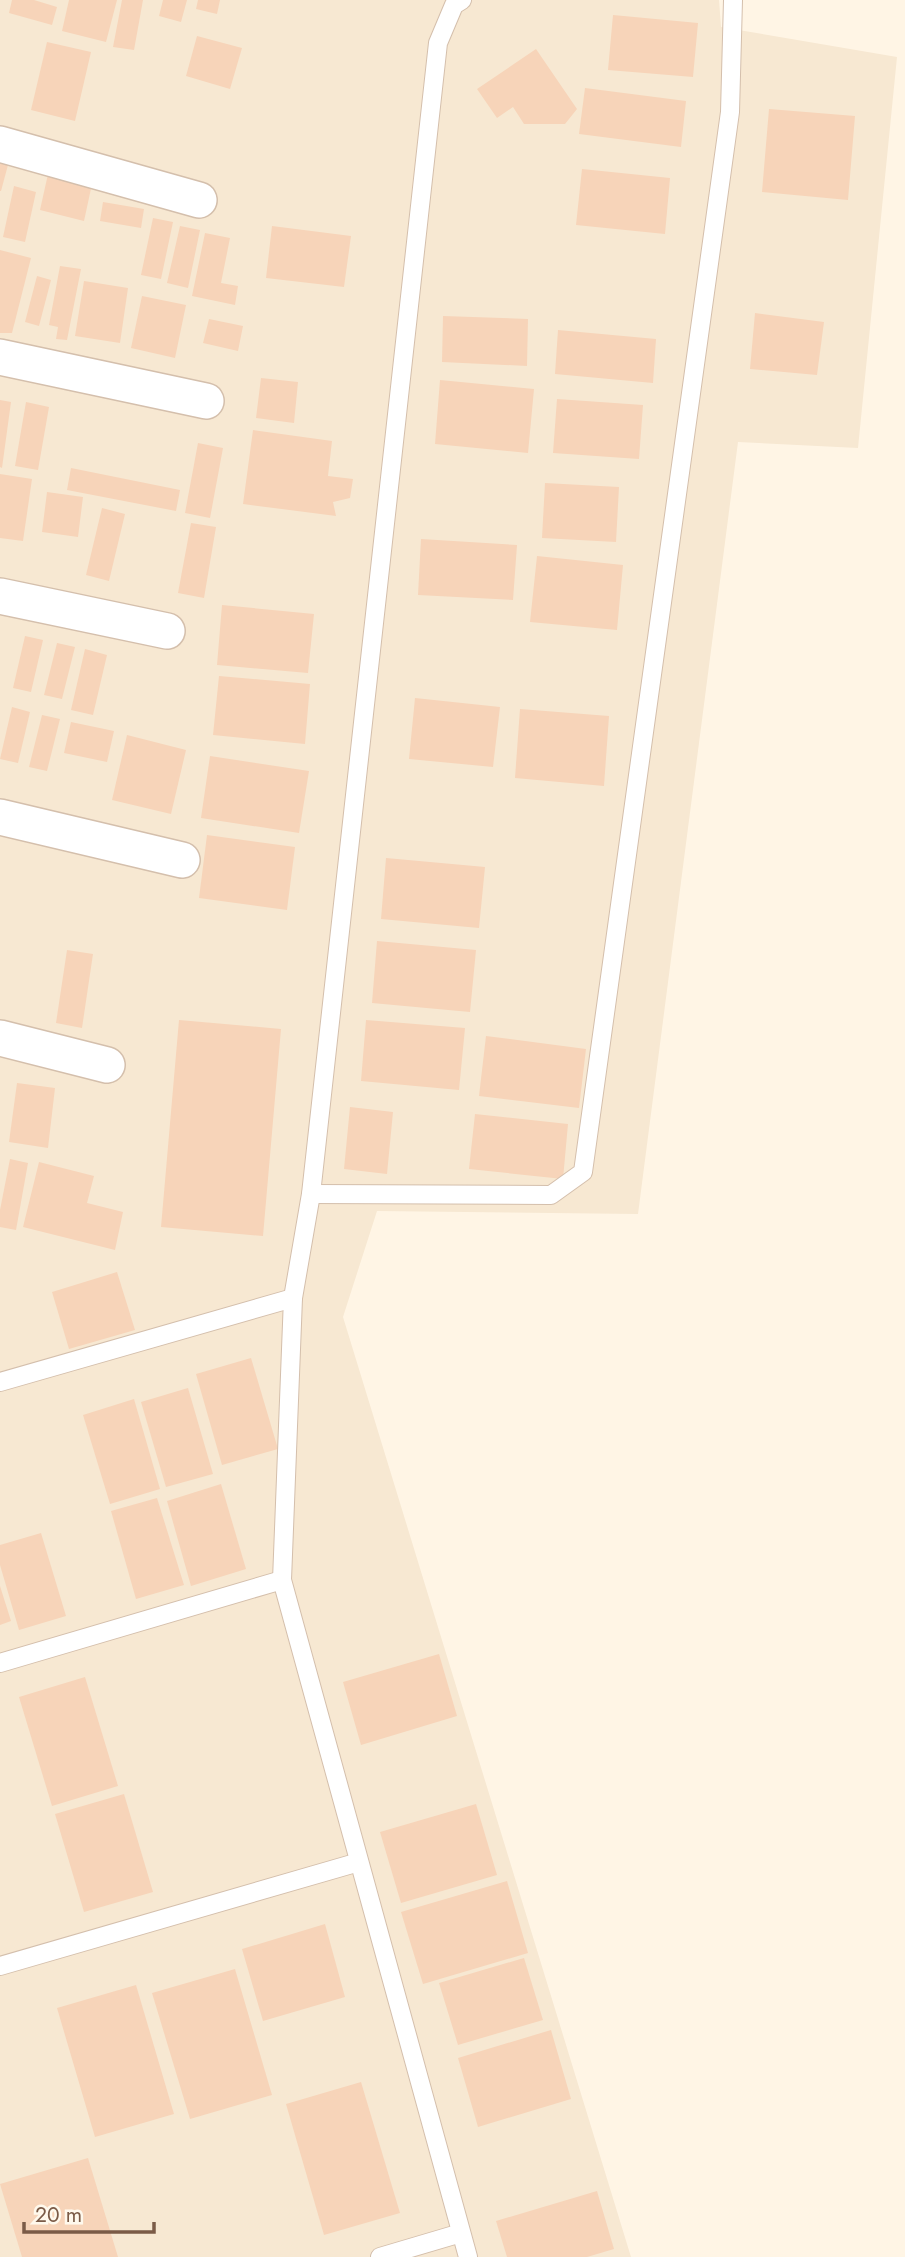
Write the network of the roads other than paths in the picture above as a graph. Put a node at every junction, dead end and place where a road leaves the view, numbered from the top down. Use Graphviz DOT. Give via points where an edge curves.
graph roads {
  1 [pos="462,0"];
  2 [pos="733,0"];
  3 [pos="0,144"];
  4 [pos="199,201"];
  5 [pos="0,357"];
  6 [pos="206,401"];
  7 [pos="0,596"];
  8 [pos="167,631"];
  9 [pos="0,817"];
  10 [pos="182,860"];
  11 [pos="0,1038"];
  12 [pos="107,1065"];
  13 [pos="312,1194"];
  14 [pos="293,1298"];
  15 [pos="0,1382"];
  16 [pos="282,1580"];
  17 [pos="0,1663"];
  18 [pos="359,1861"];
  19 [pos="0,1966"];
  20 [pos="461,2233"];
  21 [pos="380,2257"];
  22 [pos="468,2257"];
  1 -- 13 [label="lane" via="454,5 438,43"];
  2 -- 13 [label="lane" via="730,112 583,1172 551,1195"];
  3 -- 4 [label="street"];
  5 -- 6 [label="street"];
  7 -- 8 [label="street"];
  9 -- 10 [label="street"];
  11 -- 12 [label="street"];
  13 -- 14 [label="lane"];
  14 -- 15 [label="lane"];
  14 -- 16 [label="lane"];
  16 -- 17 [label="lane"];
  16 -- 18 [label="lane"];
  18 -- 19 [label="lane"];
  18 -- 20 [label="lane"];
  20 -- 21 [label="lane"];
  20 -- 22 [label="lane"];
}
